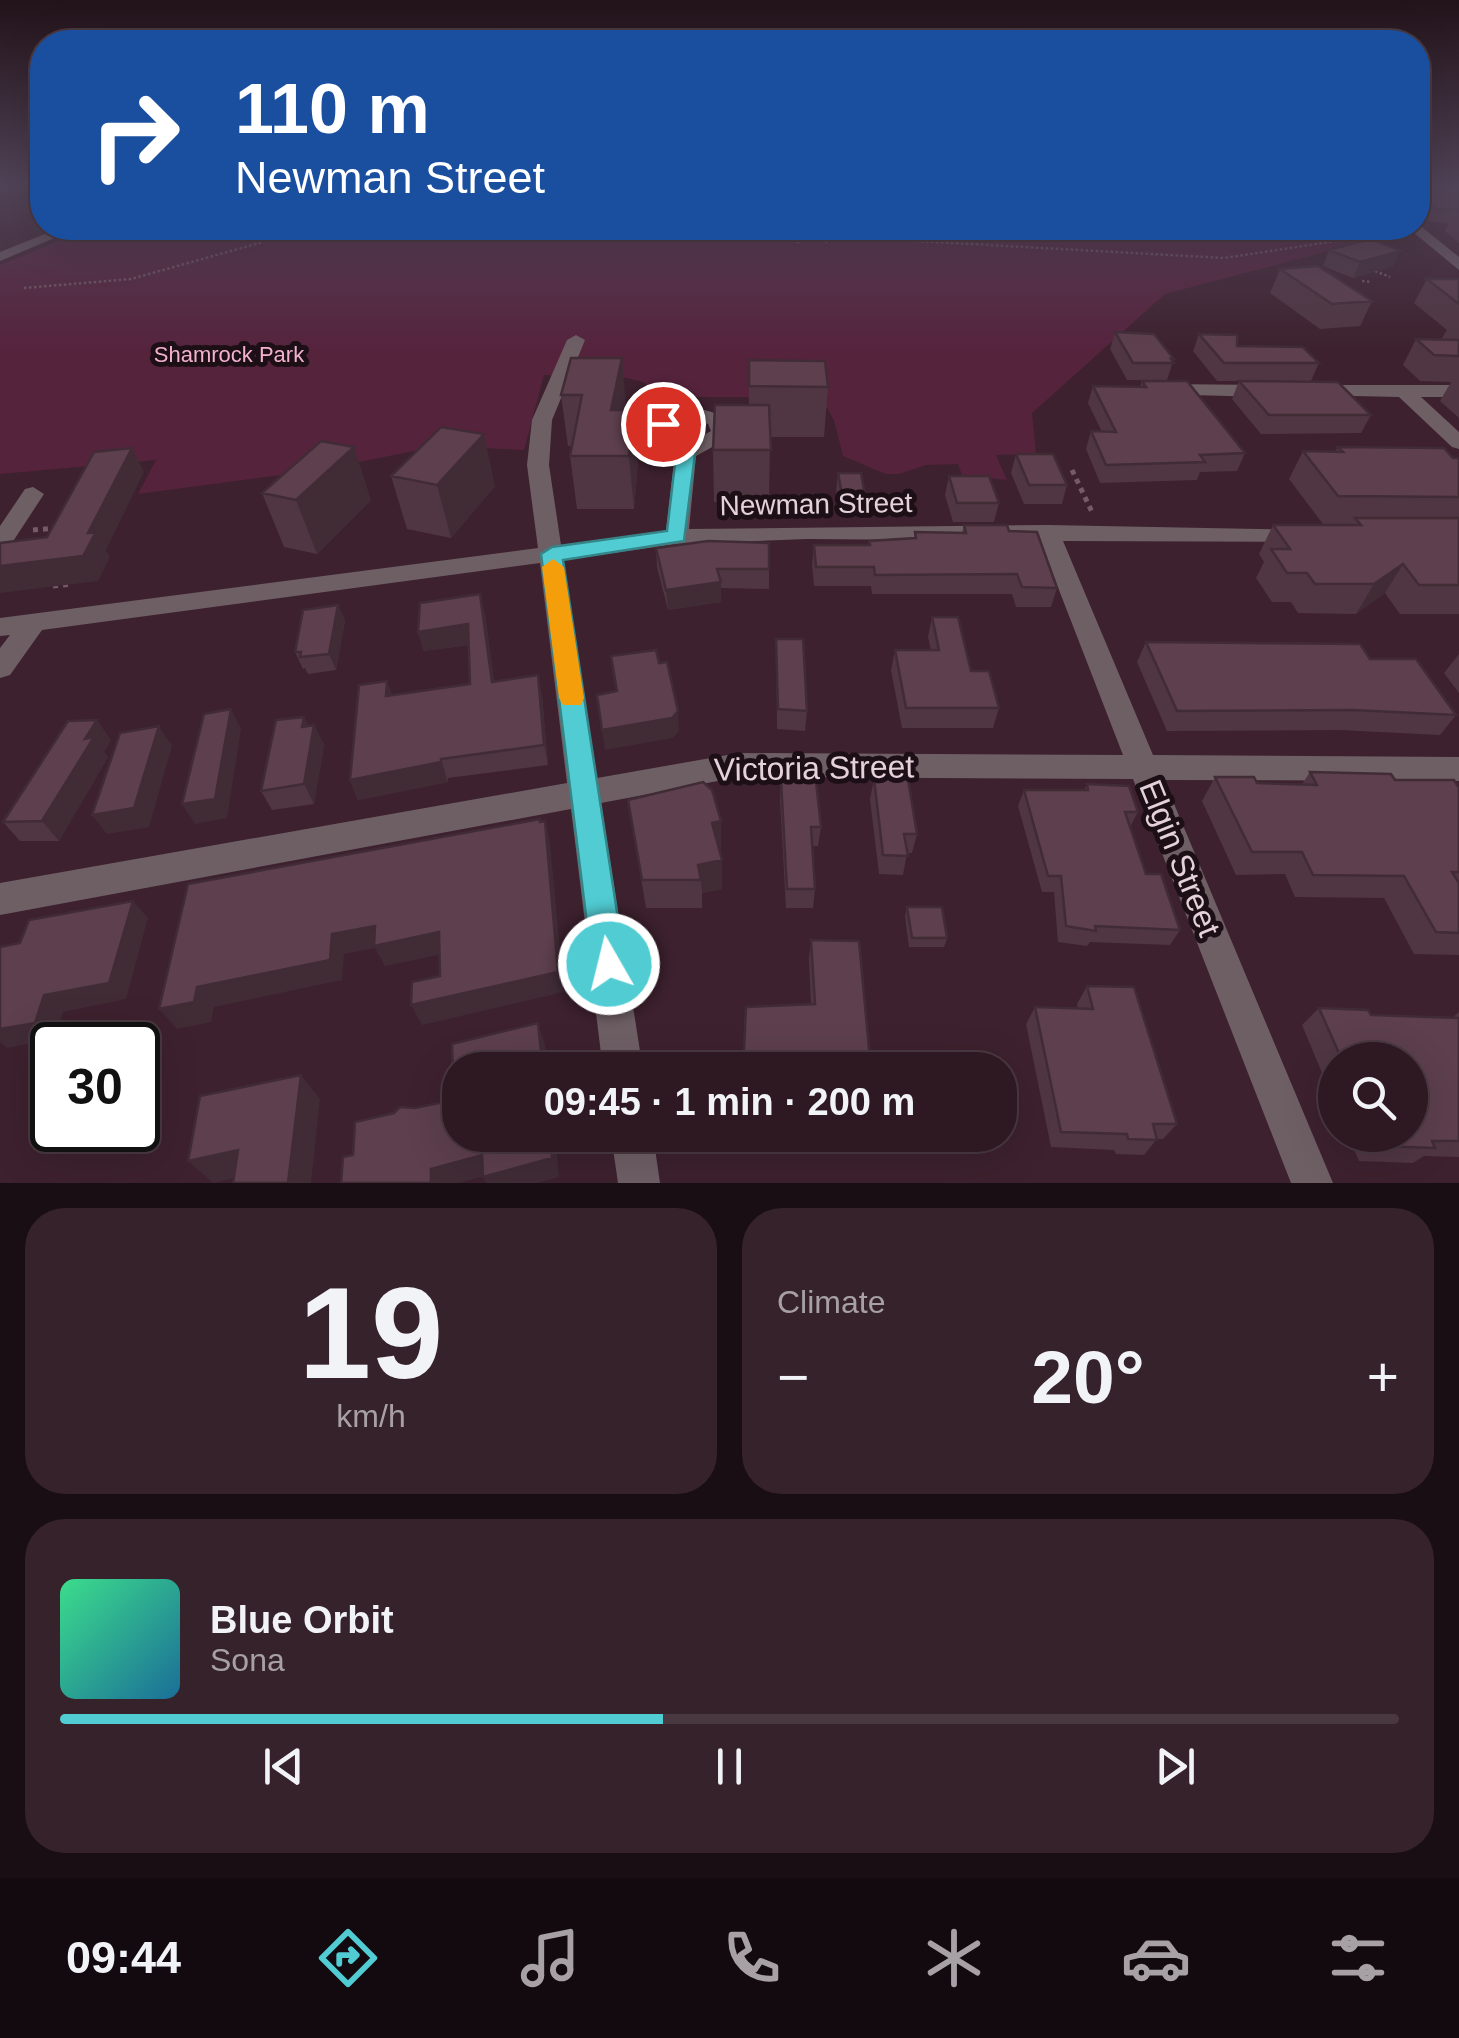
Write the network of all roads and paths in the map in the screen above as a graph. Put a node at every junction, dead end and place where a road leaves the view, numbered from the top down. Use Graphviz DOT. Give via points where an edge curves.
graph roads {
  1 [pos="40,240"];
  2 [pos="797,240"];
  3 [pos="904,240"];
  4 [pos="1342,240"];
  5 [pos="1430,240"];
  6 [pos="263,242"];
  7 [pos="800,243"];
  8 [pos="956,243"];
  9 [pos="975,250"];
  10 [pos="0,256"];
  11 [pos="1459,265"];
  12 [pos="1375,271"];
  13 [pos="1390,277"];
  14 [pos="1362,282"];
  15 [pos="1372,282"];
  16 [pos="24,288"];
  17 [pos="576,340"];
  18 [pos="1150,390"];
  19 [pos="1404,391"];
  20 [pos="1459,391"];
  21 [pos="1459,443"];
  22 [pos="686,454"];
  23 [pos="1072,470"];
  24 [pos="33,494"];
  25 [pos="61,527"];
  26 [pos="1048,532"];
  27 [pos="1102,533"];
  28 [pos="1320,535"];
  29 [pos="677,537"];
  30 [pos="4,539"];
  31 [pos="552,554"];
  32 [pos="34,622"];
  33 [pos="0,627"];
  34 [pos="0,668"];
  35 [pos="1143,767"];
  36 [pos="1459,769"];
  37 [pos="584,791"];
  38 [pos="0,898"];
  39 [pos="620,1052"];
  40 [pos="634,1152"];
  41 [pos="639,1183"];
  42 [pos="1312,1183"];
  1 -- 10 [label="street"];
  2 -- 7 [label="path"];
  3 -- 8 [label="path"];
  4 -- 8 [label="path" via="1224,258"];
  5 -- 11 [label="street"];
  6 -- 16 [label="path" via="131,279"];
  8 -- 9 [label="path"];
  12 -- 13 [label="path"];
  14 -- 15 [label="path"];
  17 -- 31 [label="street" via="549,398 538,442"];
  18 -- 19 [label="street"];
  19 -- 20 [label="street"];
  19 -- 21 [label="street"];
  22 -- 29 [label="street"];
  23 -- 27 [label="path"];
  24 -- 30 [label="street"];
  25 -- 30 [label="path"];
  26 -- 27 [label="street, Newman Street"];
  26 -- 29 [label="street, Newman Street"];
  26 -- 35 [label="street, Elgin Street"];
  27 -- 28 [label="street, Newman Street"];
  29 -- 31 [label="street, Newman Street"];
  31 -- 32 [label="street, Newman Street"];
  31 -- 37 [label="street"];
  32 -- 33 [label="street, Newman Street"];
  32 -- 34 [label="street"];
  35 -- 36 [label="street, Victoria Street"];
  35 -- 37 [label="street, Victoria Street" via="752,764"];
  35 -- 42 [label="street, Elgin Street"];
  37 -- 38 [label="street, Victoria Street"];
  37 -- 39 [label="street"];
  40 -- 41 [label="street"];
}
